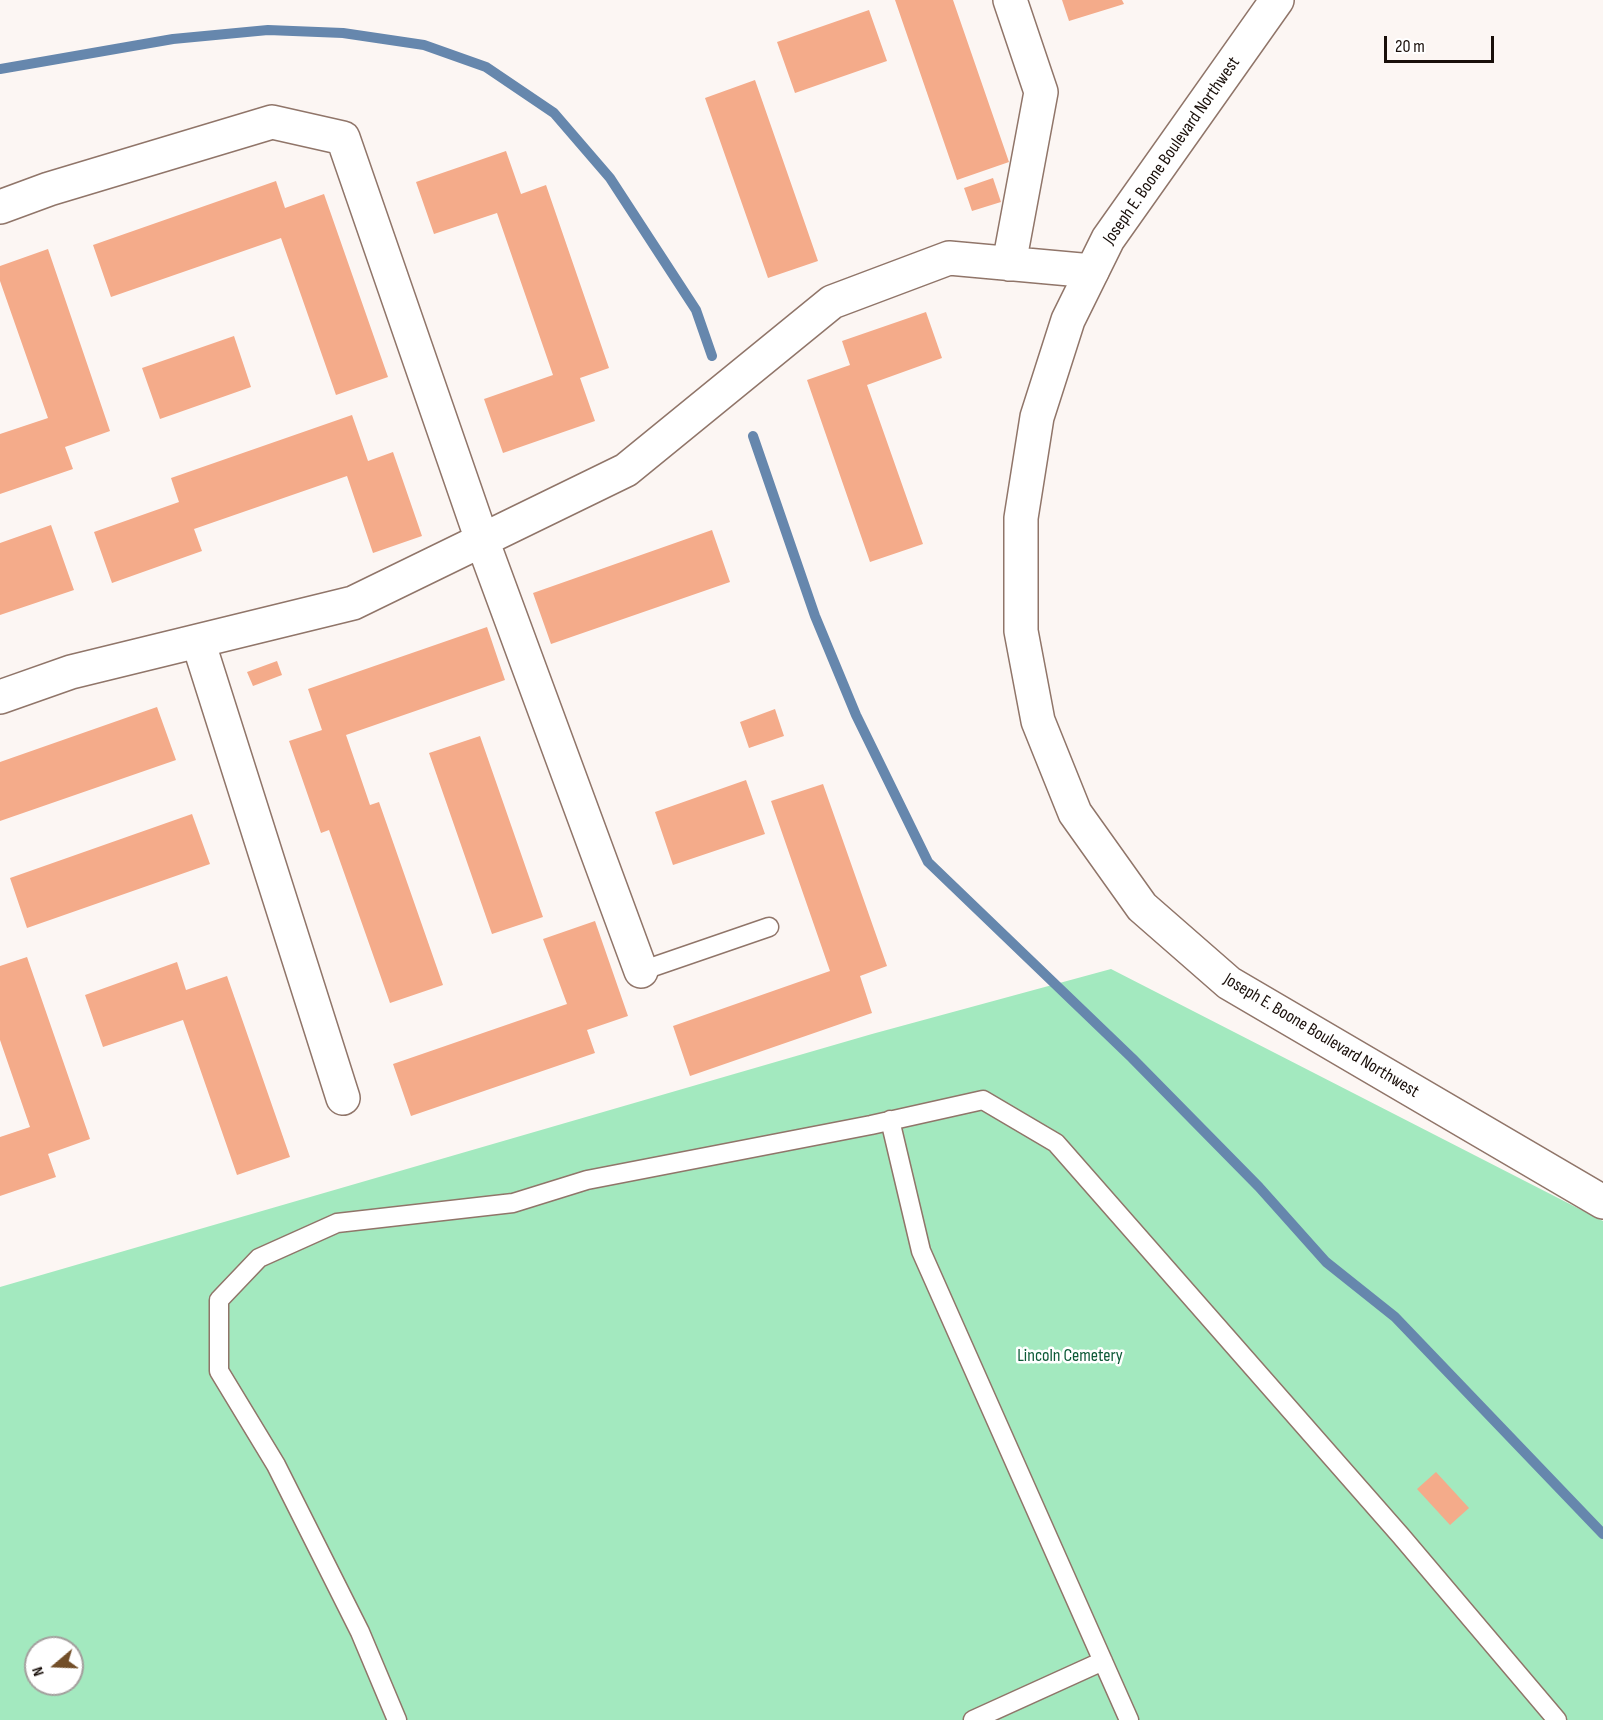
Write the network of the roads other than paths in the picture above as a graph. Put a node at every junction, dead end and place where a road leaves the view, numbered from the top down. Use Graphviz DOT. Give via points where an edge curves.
graph roads {
  1 [pos="1010,0"];
  2 [pos="1277,0"];
  3 [pos="0,207"];
  4 [pos="1010,264"];
  5 [pos="1092,272"];
  6 [pos="482,540"];
  7 [pos="198,641"];
  8 [pos="0,697"];
  9 [pos="770,927"];
  10 [pos="641,971"];
  11 [pos="343,1098"];
  12 [pos="890,1120"];
  13 [pos="1603,1202"];
  14 [pos="1103,1661"];
  15 [pos="397,1720"];
  16 [pos="973,1720"];
  17 [pos="1129,1720"];
  18 [pos="1557,1720"];
  1 -- 4 [label="street" via="1041,92"];
  2 -- 5 [label="street, Joseph E. Boone Boulevard Northwest" via="1108,239"];
  3 -- 6 [label="street" via="272,122 343,138"];
  4 -- 5 [label="street"];
  4 -- 6 [label="street" via="949,258 832,302 626,471"];
  5 -- 13 [label="street, Joseph E. Boone Boulevard Northwest" via="1068,320 1037,417 1021,518 1021,632 1038,721 1075,813 1142,908 1229,983"];
  6 -- 7 [label="street" via="353,603"];
  6 -- 10 [label="street"];
  7 -- 8 [label="street" via="71,672"];
  7 -- 11 [label="street"];
  9 -- 10 [label="lane"];
  12 -- 14 [label="lane" via="921,1251"];
  12 -- 15 [label="lane" via="587,1180 513,1203 337,1223 260,1258 219,1300 219,1371 287,1486 360,1632"];
  12 -- 18 [label="lane" via="983,1100 1056,1143"];
  14 -- 16 [label="lane"];
  14 -- 17 [label="lane"];
}
